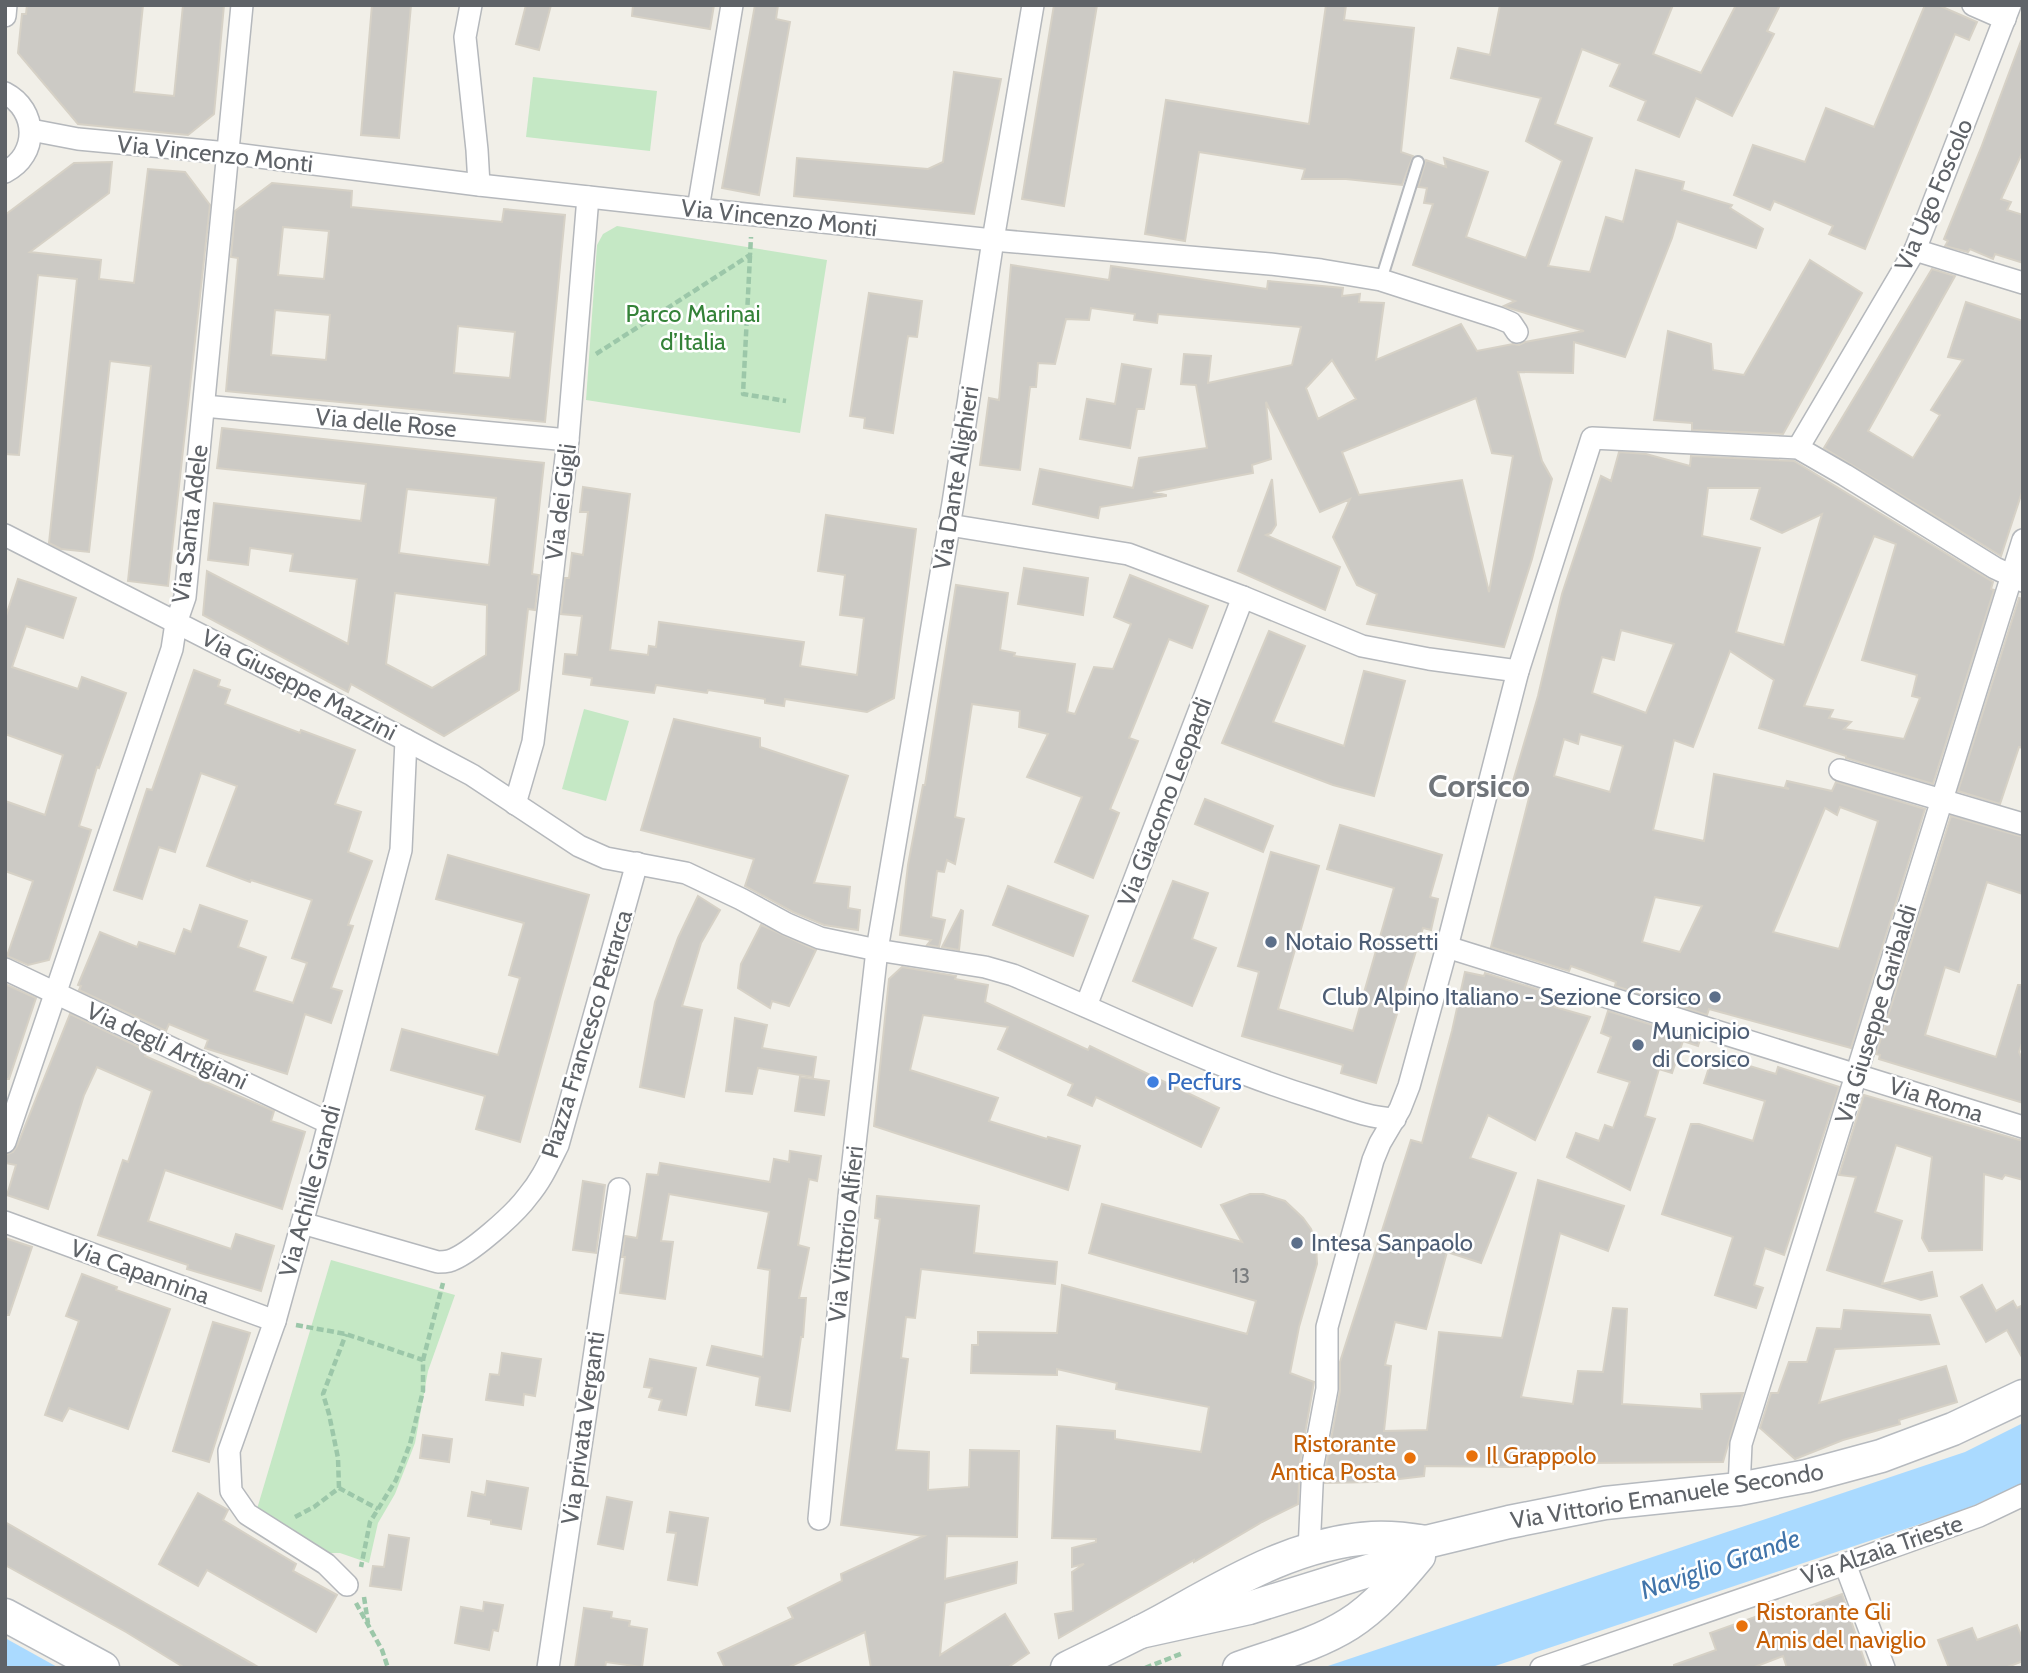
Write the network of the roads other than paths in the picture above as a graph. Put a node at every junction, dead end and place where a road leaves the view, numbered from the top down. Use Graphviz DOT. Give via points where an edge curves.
graph roads {
  1 [pos="6,5"];
  2 [pos="242,5"];
  3 [pos="471,5"];
  4 [pos="732,5"];
  5 [pos="1033,5"];
  6 [pos="1973,5"];
  7 [pos="2008,12"];
  8 [pos="5,16"];
  9 [pos="5,93"];
  10 [pos="31,130"];
  11 [pos="228,153"];
  12 [pos="1418,162"];
  13 [pos="5,172"];
  14 [pos="479,185"];
  15 [pos="588,197"];
  16 [pos="698,209"];
  17 [pos="993,240"];
  18 [pos="1915,250"];
  19 [pos="1381,280"];
  20 [pos="2023,283"];
  21 [pos="1517,332"];
  22 [pos="204,406"];
  23 [pos="569,440"];
  24 [pos="1798,448"];
  25 [pos="949,525"];
  26 [pos="5,535"];
  27 [pos="2023,540"];
  28 [pos="2017,579"];
  29 [pos="1243,597"];
  30 [pos="176,623"];
  31 [pos="1518,671"];
  32 [pos="407,740"];
  33 [pos="1840,770"];
  34 [pos="1941,801"];
  35 [pos="514,804"];
  36 [pos="2023,824"];
  37 [pos="637,863"];
  38 [pos="1447,947"];
  39 [pos="877,950"];
  40 [pos="5,969"];
  41 [pos="55,993"];
  42 [pos="1086,1006"];
  43 [pos="1857,1074"];
  44 [pos="1395,1119"];
  45 [pos="329,1123"];
  46 [pos="2023,1127"];
  47 [pos="5,1142"];
  48 [pos="619,1189"];
  49 [pos="5,1222"];
  50 [pos="302,1223"];
  51 [pos="275,1321"];
  52 [pos="2023,1396"];
  53 [pos="1739,1489"];
  54 [pos="2023,1494"];
  55 [pos="819,1519"];
  56 [pos="1426,1542"];
  57 [pos="1309,1551"];
  58 [pos="1845,1564"];
  59 [pos="355,1590"];
  60 [pos="5,1615"];
  61 [pos="1140,1632"];
  62 [pos="1597,1658"];
  63 [pos="103,1668"];
  64 [pos="548,1668"];
  65 [pos="1067,1668"];
  66 [pos="1239,1668"];
  67 [pos="1541,1668"];
  68 [pos="1884,1668"];
  1 -- 8 [label="street"];
  2 -- 11 [label="street, Via Santa Adele"];
  3 -- 14 [label="street" via="465,37"];
  4 -- 16 [label="street"];
  5 -- 17 [label="street, Via Dante Alighieri"];
  6 -- 7 [label="street"];
  7 -- 18 [label="street, Via Ugo Foscolo"];
  9 -- 10 [label="street" via="24,109"];
  10 -- 11 [label="street, Via Vincenzo Monti"];
  10 -- 13 [label="street" via="26,153"];
  11 -- 14 [label="street, Via Vincenzo Monti"];
  11 -- 22 [label="street, Via Santa Adele"];
  12 -- 19 [label="lane"];
  14 -- 15 [label="street, Via Vincenzo Monti"];
  15 -- 16 [label="street, Via Vincenzo Monti"];
  15 -- 23 [label="street, Via dei Gigli"];
  16 -- 17 [label="street, Via Vincenzo Monti"];
  17 -- 19 [label="street, Via Vincenzo Monti" via="1270,264"];
  17 -- 25 [label="street, Via Dante Alighieri"];
  18 -- 20 [label="street"];
  18 -- 24 [label="street, Via Ugo Foscolo"];
  19 -- 21 [label="street, Via Vincenzo Monti" via="1499,318"];
  22 -- 23 [label="street, Via delle Rose"];
  22 -- 30 [label="street, Via Santa Adele" via="185,597"];
  23 -- 35 [label="street, Via dei Gigli" via="533,742"];
  24 -- 28 [label="street"];
  24 -- 31 [label="street" via="1592,438"];
  25 -- 29 [label="street" via="1128,554"];
  25 -- 39 [label="street, Via Dante Alighieri"];
  26 -- 30 [label="street, Via Giuseppe Mazzini"];
  27 -- 28 [label="street, Via Giuseppe Garibaldi"];
  28 -- 34 [label="street, Via Giuseppe Garibaldi"];
  29 -- 31 [label="street" via="1362,646"];
  29 -- 42 [label="street, Via Giacomo Leopardi"];
  30 -- 32 [label="street, Via Giuseppe Mazzini"];
  30 -- 41 [label="street, Via Santa Adele" via="172,649"];
  31 -- 38 [label="street"];
  32 -- 35 [label="street, Via Giuseppe Mazzini"];
  32 -- 45 [label="street, Via Achille Grandi" via="401,850"];
  33 -- 34 [label="street"];
  34 -- 36 [label="street"];
  34 -- 43 [label="street, Via Giuseppe Garibaldi"];
  35 -- 37 [label="street, Via Giuseppe Mazzini" via="579,846 606,858"];
  37 -- 39 [label="street, Via Giuseppe Mazzini" via="686,873 820,938"];
  37 -- 50 [label="street, Piazza Francesco Petrarca" via="558,1145 517,1209 477,1244 449,1261 438,1262"];
  38 -- 43 [label="street, Via Roma"];
  38 -- 44 [label="street" via="1409,1086"];
  39 -- 42 [label="street, Via Giuseppe Mazzini" via="985,967"];
  39 -- 55 [label="street, Via Vittorio Alfieri"];
  40 -- 41 [label="street, Via degli Artigiani"];
  41 -- 45 [label="street, Via degli Artigiani"];
  41 -- 47 [label="street, Via Santa Adele"];
  42 -- 44 [label="street, Via Giuseppe Mazzini" via="1262,1082"];
  43 -- 46 [label="street, Via Roma"];
  43 -- 53 [label="street, Via Giuseppe Garibaldi" via="1741,1444"];
  44 -- 57 [label="street" via="1373,1160 1327,1327 1327,1389 1313,1464"];
  45 -- 50 [label="street, Via Achille Grandi"];
  48 -- 64 [label="street, Via privata Verganti"];
  49 -- 51 [label="street, Via Capannina"];
  50 -- 51 [label="street, Via Achille Grandi"];
  51 -- 59 [label="street, Via Achille Grandi" via="229,1451 231,1491 247,1514 326,1564"];
  52 -- 53 [label="main road, Via Vittorio Emanuele Secondo" via="1881,1456"];
  53 -- 56 [label="main road, Via Vittorio Emanuele Secondo" via="1605,1503"];
  54 -- 58 [label="street, Via Alzaia Trieste" via="1979,1516"];
  56 -- 57 [label="main road, Via Vittorio Emanuele Secondo" via="1373,1538"];
  56 -- 61 [label="main road, Via Vittorio Emanuele Secondo" via="1384,1566 1249,1608"];
  56 -- 66 [label="main road" via="1403,1575 1350,1623"];
  57 -- 61 [label="main road, Via Vittorio Emanuele Secondo" via="1252,1572"];
  58 -- 62 [label="street, Via Alzaia Trieste"];
  58 -- 68 [label="street"];
  60 -- 63 [label="main road"];
  61 -- 65 [label="main road, Via Vittorio Emanuele Secondo"];
  62 -- 67 [label="street, Via Alzaia Trieste"];
}
